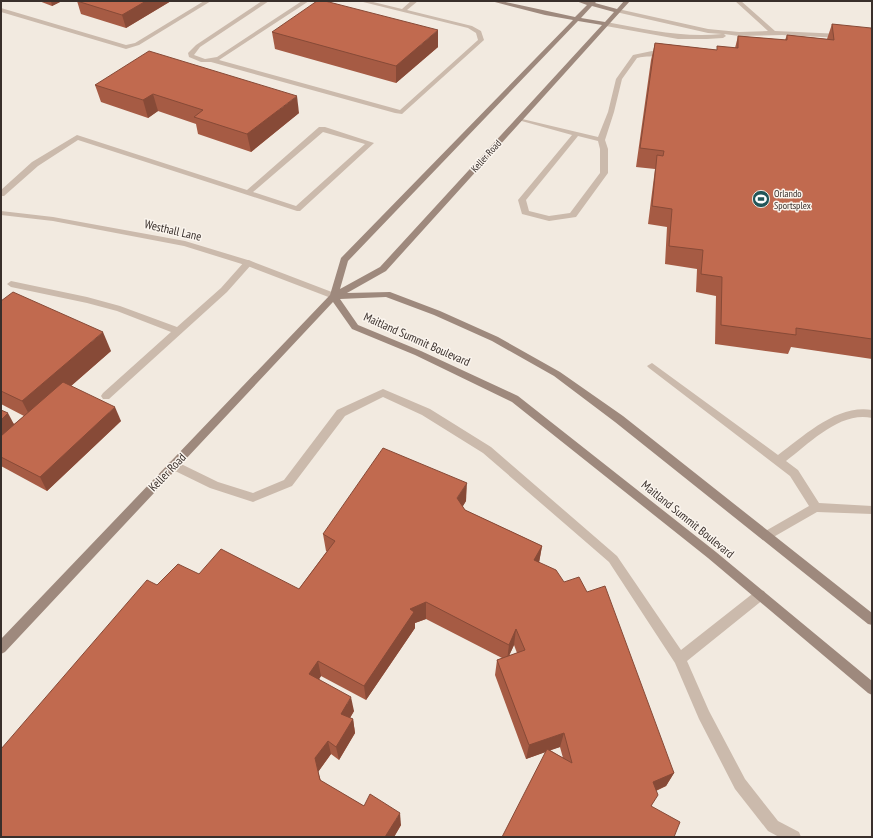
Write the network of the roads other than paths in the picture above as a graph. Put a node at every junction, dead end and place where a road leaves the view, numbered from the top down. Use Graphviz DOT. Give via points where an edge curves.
graph roads {
  1 [pos="208,1"];
  2 [pos="266,1"];
  3 [pos="306,1"];
  4 [pos="362,1"];
  5 [pos="415,1"];
  6 [pos="494,1"];
  7 [pos="579,1"];
  8 [pos="627,1"];
  9 [pos="738,1"];
  10 [pos="592,2"];
  11 [pos="1,10"];
  12 [pos="403,11"];
  13 [pos="618,11"];
  14 [pos="577,19"];
  15 [pos="606,24"];
  16 [pos="773,33"];
  17 [pos="739,34"];
  18 [pos="791,34"];
  19 [pos="848,36"];
  20 [pos="810,42"];
  21 [pos="674,55"];
  22 [pos="211,60"];
  23 [pos="520,119"];
  24 [pos="576,134"];
  25 [pos="600,140"];
  26 [pos="249,192"];
  27 [pos="1,194"];
  28 [pos="1,213"];
  29 [pos="248,263"];
  30 [pos="11,284"];
  31 [pos="334,296"];
  32 [pos="178,331"];
  33 [pos="652,366"];
  34 [pos="106,396"];
  35 [pos="872,414"];
  36 [pos="778,461"];
  37 [pos="173,465"];
  38 [pos="816,507"];
  39 [pos="872,510"];
  40 [pos="766,536"];
  41 [pos="760,595"];
  42 [pos="872,620"];
  43 [pos="1,648"];
  44 [pos="680,659"];
  45 [pos="872,689"];
  46 [pos="794,837"];
  1 -- 11 [label="street" via="137,44 126,47"];
  2 -- 22 [label="street" via="191,53 193,58"];
  3 -- 22 [label="street" via="229,52"];
  4 -- 12 [label="street"];
  5 -- 12 [label="street"];
  6 -- 14 [label="street"];
  7 -- 10 [label="street"];
  8 -- 13 [label="street, Keller Road"];
  9 -- 16 [label="street"];
  10 -- 13 [label="street"];
  10 -- 14 [label="street, Keller Road"];
  12 -- 22 [label="street" via="470,28 479,32 481,36 480,40 402,112"];
  13 -- 15 [label="street, Keller Road"];
  13 -- 17 [label="street" via="691,28"];
  14 -- 15 [label="street"];
  14 -- 31 [label="street, Keller Road" via="344,260"];
  15 -- 17 [label="street" via="689,39"];
  15 -- 23 [label="street, Keller Road"];
  16 -- 17 [label="street"];
  16 -- 18 [label="street"];
  18 -- 19 [label="street"];
  18 -- 20 [label="street"];
  21 -- 25 [label="street" via="652,52 635,56 619,79 611,112"];
  23 -- 24 [label="street"];
  23 -- 31 [label="street, Keller Road" via="383,269"];
  24 -- 25 [label="street"];
  24 -- 25 [label="street" via="522,200 525,212 537,217 556,219 573,216 604,173 604,149"];
  26 -- 26 [label="street" via="322,129 370,143 297,209"];
  26 -- 27 [label="street" via="77,137 35,164"];
  28 -- 29 [label="street, Westhall Lane" via="53,219 186,244"];
  29 -- 31 [label="street, Westhall Lane"];
  29 -- 32 [label="street" via="224,290"];
  30 -- 32 [label="street" via="114,308"];
  31 -- 37 [label="street, Keller Road"];
  31 -- 40 [label="street, Maitland Summit Boulevard" via="387,294 461,323 524,354 590,396"];
  31 -- 41 [label="street, Maitland Summit Boulevard" via="355,327 515,398"];
  32 -- 34 [label="street"];
  33 -- 36 [label="street"];
  35 -- 36 [label="street" via="856,412 842,417"];
  36 -- 38 [label="street" via="794,473"];
  37 -- 43 [label="street, Keller Road"];
  37 -- 44 [label="street" via="214,485 253,498 288,482 341,413 383,393 426,412 487,450 613,559"];
  38 -- 39 [label="street"];
  38 -- 40 [label="street"];
  40 -- 42 [label="street, Maitland Summit Boulevard"];
  41 -- 44 [label="street"];
  41 -- 45 [label="street, Maitland Summit Boulevard"];
  44 -- 46 [label="street" via="704,715 740,784 773,826"];
}
